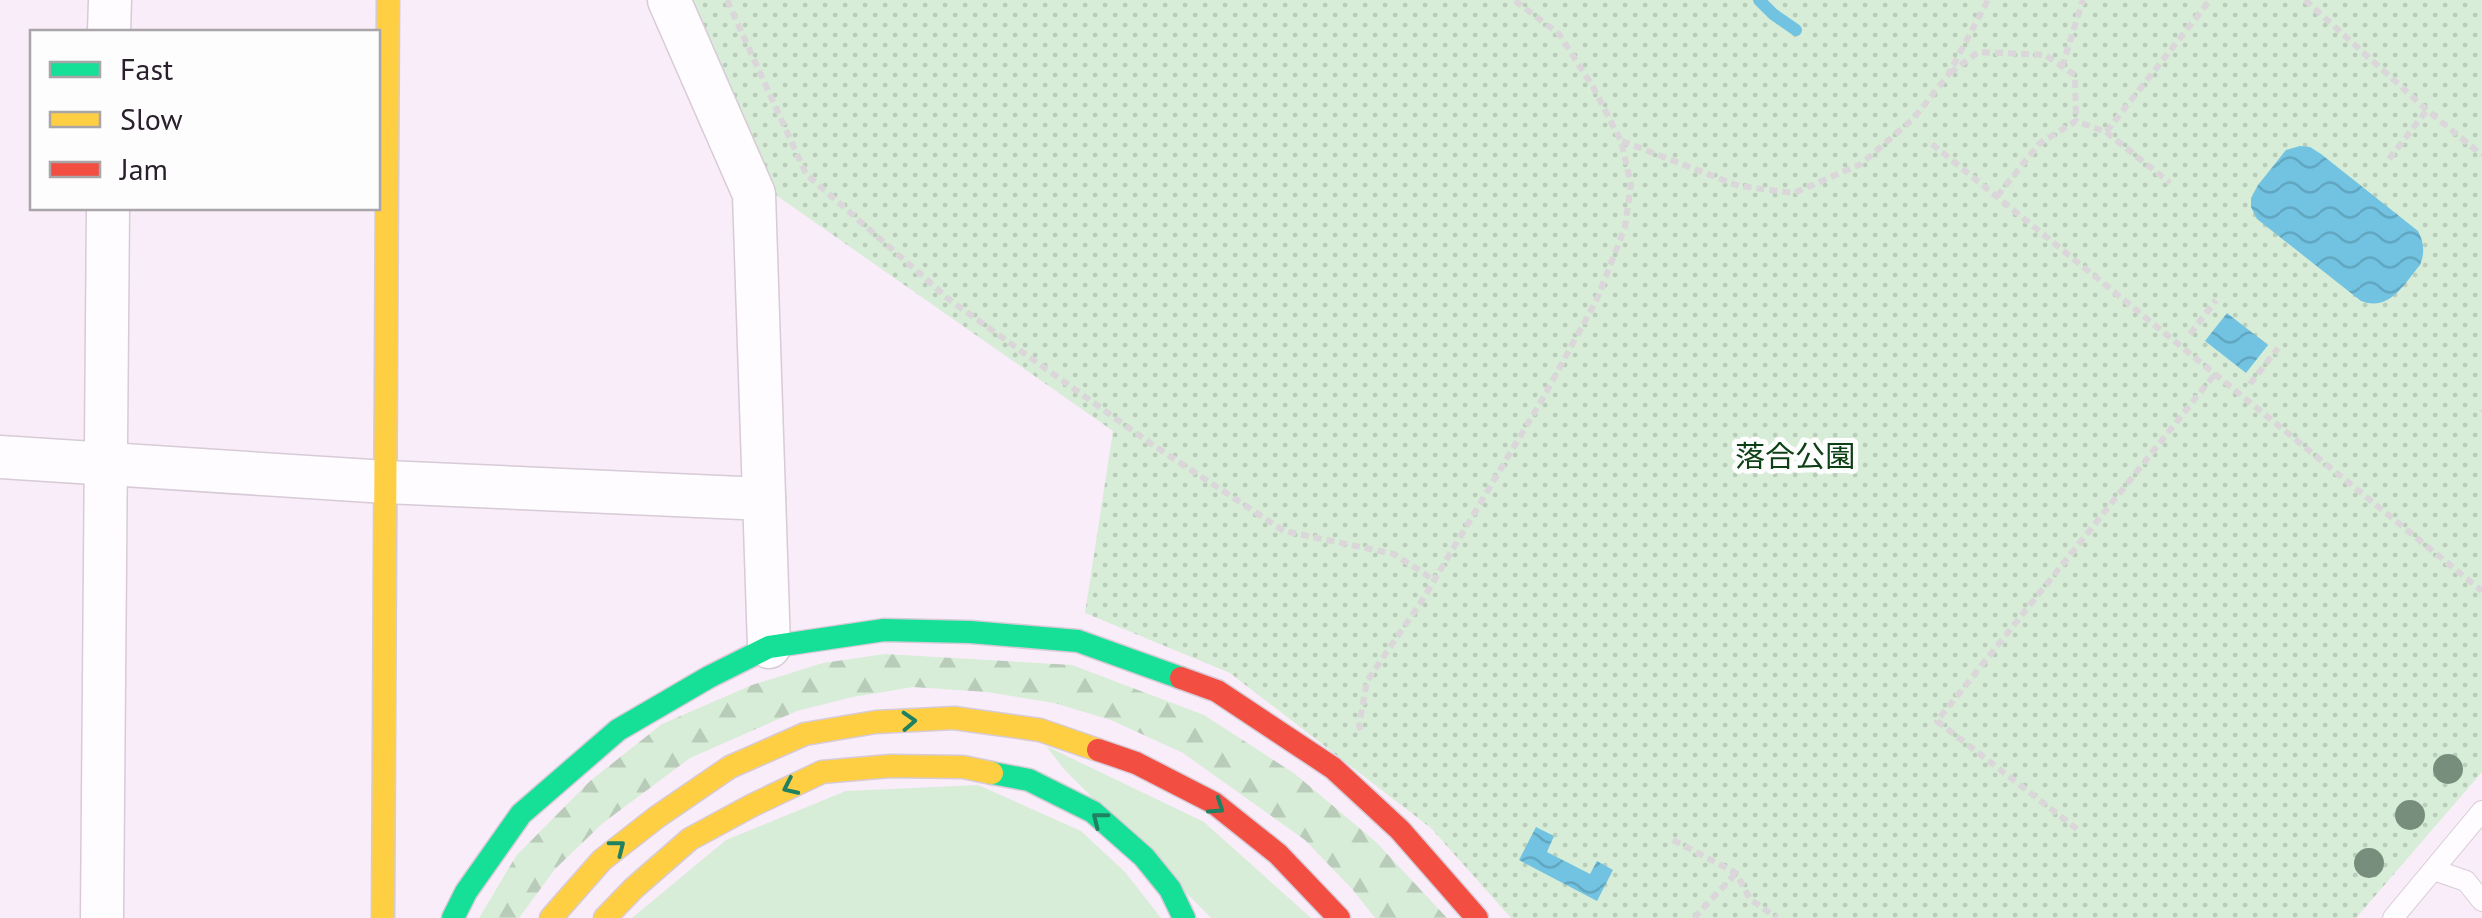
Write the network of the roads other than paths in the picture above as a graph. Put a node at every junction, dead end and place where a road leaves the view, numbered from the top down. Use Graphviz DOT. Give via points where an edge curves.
graph roads {
  1 [pos="110,0"];
  2 [pos="388,0"];
  3 [pos="669,0"];
  4 [pos="110,30"];
  5 [pos="108,210"];
  6 [pos="0,458"];
  7 [pos="107,464"];
  8 [pos="386,482"];
  9 [pos="764,499"];
  10 [pos="770,647"];
  11 [pos="2482,811"];
  12 [pos="2434,870"];
  13 [pos="2482,901"];
  14 [pos="102,918"];
  15 [pos="383,918"];
  16 [pos="453,918"];
  17 [pos="551,918"];
  18 [pos="605,918"];
  19 [pos="1184,918"];
  20 [pos="1340,918"];
  21 [pos="1477,918"];
  22 [pos="2394,918"];
  1 -- 4 [label="street"];
  2 -- 8 [label="main road"];
  3 -- 9 [label="street" via="754,194"];
  5 -- 7 [label="street"];
  6 -- 7 [label="street"];
  7 -- 8 [label="street"];
  7 -- 14 [label="street"];
  8 -- 9 [label="street"];
  8 -- 15 [label="main road"];
  9 -- 10 [label="street"];
  10 -- 16 [label="main road" via="618,730 521,814"];
  10 -- 21 [label="main road" via="884,630 1078,641 1217,691 1332,768 1400,830"];
  11 -- 12 [label="lane"];
  12 -- 13 [label="lane" via="2466,881"];
  12 -- 22 [label="lane"];
  17 -- 20 [label="main road, one-way" via="602,860 730,767 805,734 954,718 1040,730 1136,763 1214,803 1278,854"];
  19 -- 18 [label="main road, one-way" via="1144,857 1093,812 1029,780 963,767 890,766 822,772 753,805 690,839"];
}
